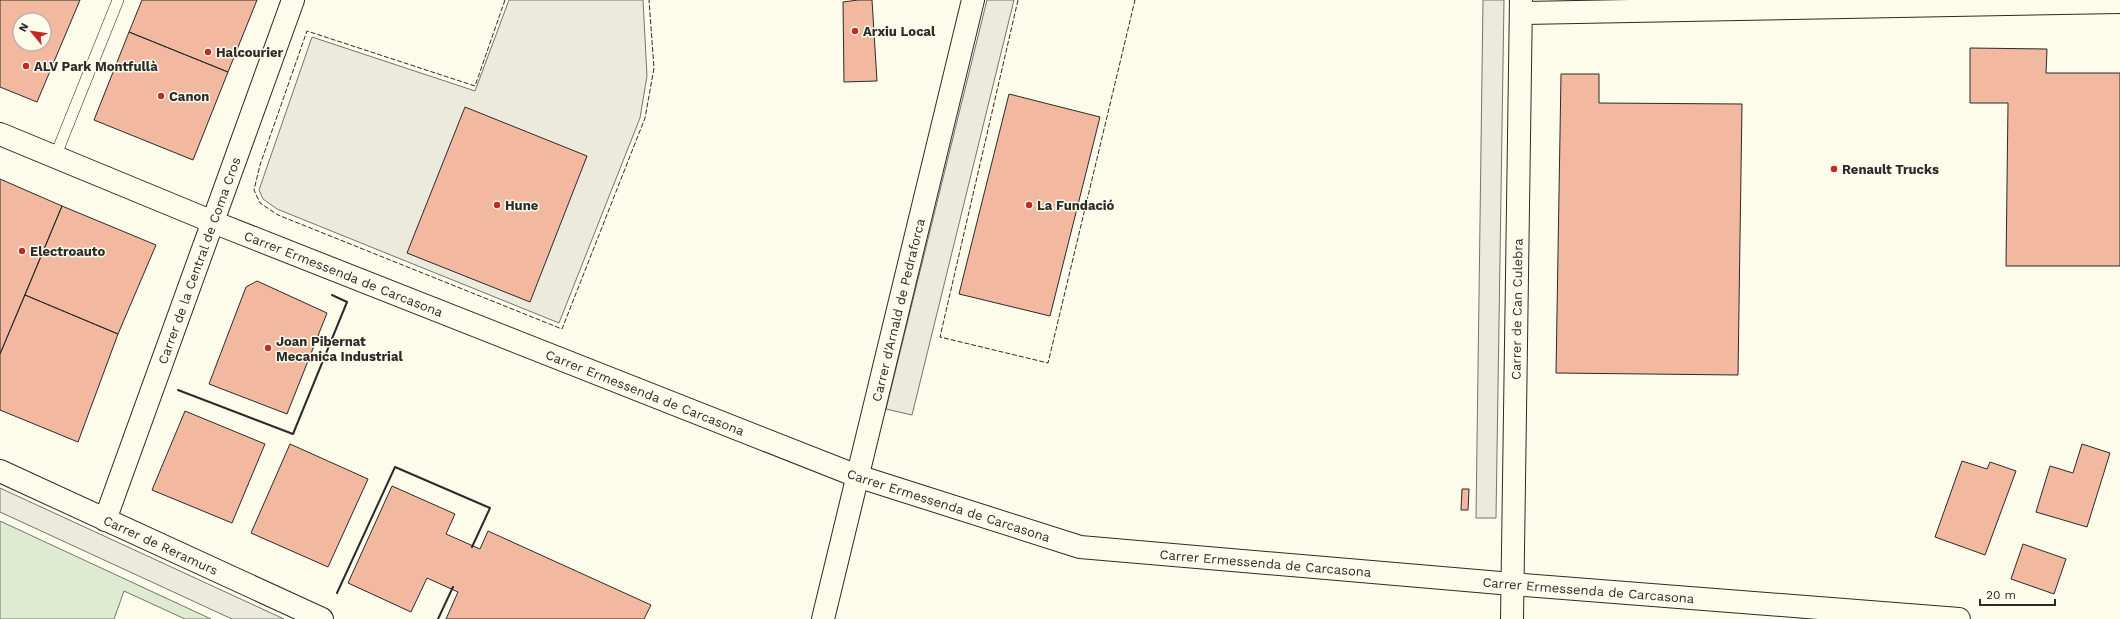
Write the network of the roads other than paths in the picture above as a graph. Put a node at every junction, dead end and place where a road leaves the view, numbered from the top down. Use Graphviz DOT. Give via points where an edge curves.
graph roads {
  1 [pos="118,0"];
  2 [pos="292,0"];
  3 [pos="973,0"];
  4 [pos="2120,2"];
  5 [pos="1521,6"];
  6 [pos="0,134"];
  7 [pos="55,157"];
  8 [pos="213,222"];
  9 [pos="0,471"];
  10 [pos="857,476"];
  11 [pos="105,520"];
  12 [pos="1512,584"];
  13 [pos="322,619"];
  14 [pos="823,619"];
  15 [pos="1512,619"];
  16 [pos="1959,619"];
  1 -- 7 [label="lane"];
  2 -- 8 [label="street, Carrer de la Central de Coma Cros"];
  3 -- 10 [label="street, Carrer d'Arnald de Pedraforca"];
  4 -- 5 [label="street"];
  5 -- 12 [label="street, Carrer de Can Culebra"];
  6 -- 7 [label="street, Carrer Ermessenda de Carcasona"];
  7 -- 8 [label="street, Carrer Ermessenda de Carcasona"];
  8 -- 10 [label="street, Carrer Ermessenda de Carcasona"];
  8 -- 11 [label="street, Carrer de la Central de Coma Cros"];
  9 -- 11 [label="street, Carrer de Reramurs"];
  10 -- 12 [label="street, Carrer Ermessenda de Carcasona" via="1080,547"];
  10 -- 14 [label="street, Carrer d'Arnald de Pedraforca"];
  11 -- 13 [label="street, Carrer de Reramurs"];
  12 -- 15 [label="street, Carrer de Can Culebra"];
  12 -- 16 [label="street, Carrer Ermessenda de Carcasona"];
}
